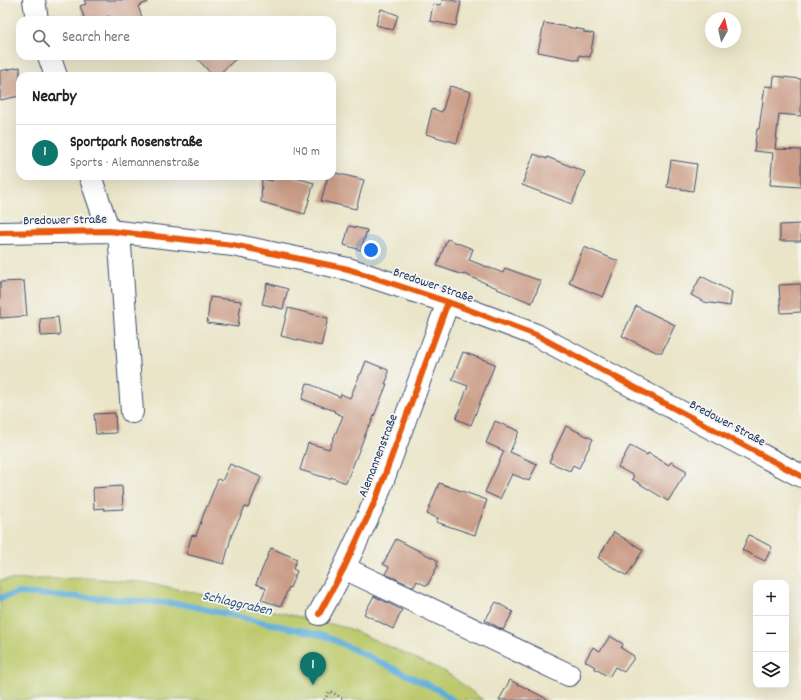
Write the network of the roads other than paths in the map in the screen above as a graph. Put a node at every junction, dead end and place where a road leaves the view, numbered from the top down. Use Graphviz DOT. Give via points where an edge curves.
graph roads {
  1 [pos="34,0"];
  2 [pos="36,16"];
  3 [pos="50,60"];
  4 [pos="55,72"];
  5 [pos="92,180"];
  6 [pos="114,232"];
  7 [pos="0,233"];
  8 [pos="448,302"];
  9 [pos="132,412"];
  10 [pos="801,476"];
  11 [pos="344,568"];
  12 [pos="319,614"];
  13 [pos="569,675"];
  1 -- 2 [label="street"];
  3 -- 4 [label="street"];
  5 -- 6 [label="street"];
  6 -- 7 [label="street, Bredower Straße"];
  6 -- 8 [label="street, Bredower Straße" via="233,245 348,268"];
  6 -- 9 [label="street"];
  8 -- 10 [label="street, Bredower Straße" via="536,335"];
  8 -- 11 [label="street, Alemannenstraße" via="376,498"];
  11 -- 12 [label="street, Alemannenstraße"];
  11 -- 13 [label="street"];
}
